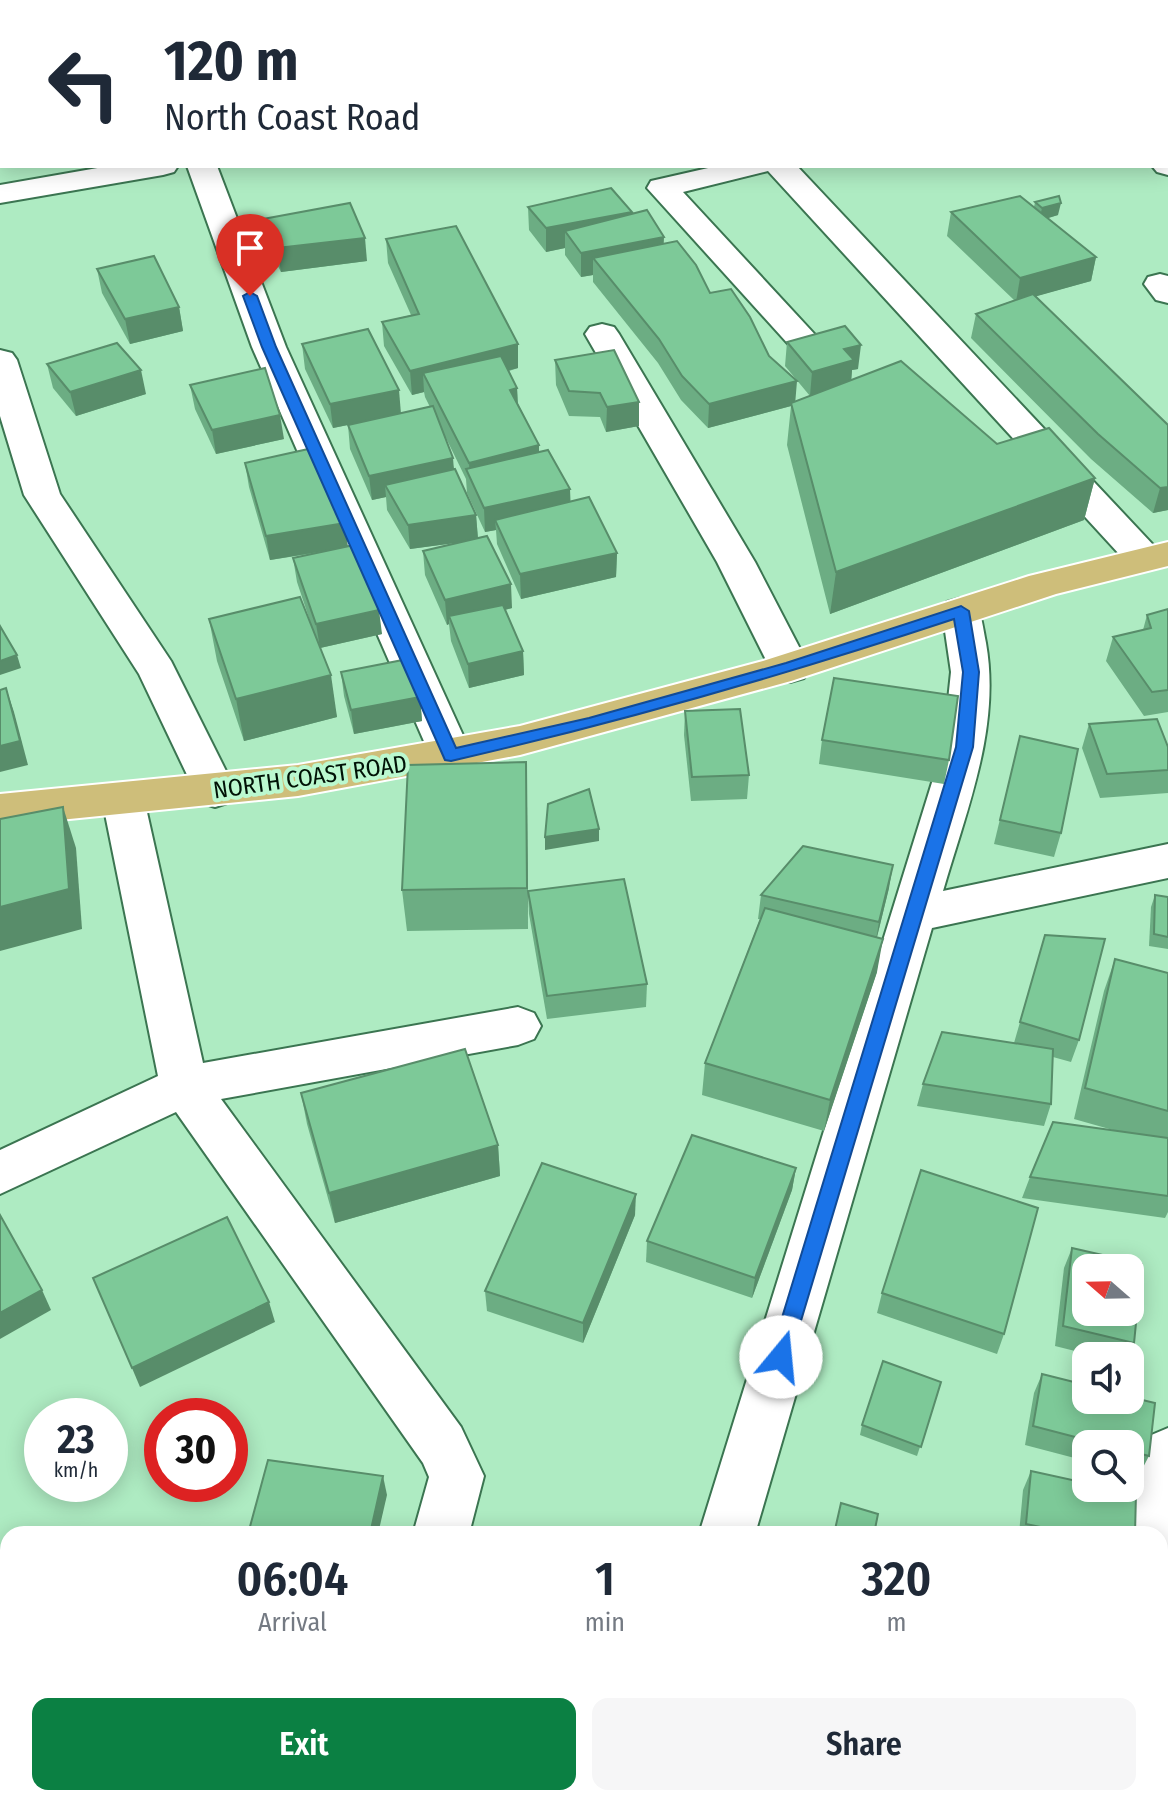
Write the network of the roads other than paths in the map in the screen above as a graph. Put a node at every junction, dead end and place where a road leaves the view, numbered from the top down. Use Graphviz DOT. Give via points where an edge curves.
graph roads {
  1 [pos="151,168"];
  2 [pos="203,168"];
  3 [pos="748,168"];
  4 [pos="782,168"];
  5 [pos="0,194"];
  6 [pos="602,334"];
  7 [pos="802,339"];
  8 [pos="0,360"];
  9 [pos="1156,556"];
  10 [pos="961,611"];
  11 [pos="790,668"];
  12 [pos="451,755"];
  13 [pos="215,791"];
  14 [pos="123,799"];
  15 [pos="0,810"];
  16 [pos="1168,861"];
  17 [pos="915,914"];
  18 [pos="518,1026"];
  19 [pos="184,1086"];
  20 [pos="0,1173"];
  21 [pos="1168,1454"];
  22 [pos="443,1526"];
  23 [pos="729,1526"];
  24 [pos="1156,1526"];
  1 -- 5 [label="street"];
  2 -- 12 [label="street" via="269,347"];
  3 -- 7 [label="street" via="662,188"];
  4 -- 9 [label="street"];
  6 -- 11 [label="street" via="736,562"];
  8 -- 13 [label="street" via="42,495 157,671"];
  9 -- 10 [label="main road, NORTH COAST ROAD"];
  10 -- 11 [label="main road, NORTH COAST ROAD"];
  10 -- 17 [label="street" via="971,672 964,747"];
  11 -- 12 [label="main road, NORTH COAST ROAD" via="589,724"];
  12 -- 13 [label="main road, NORTH COAST ROAD" via="278,786"];
  13 -- 14 [label="main road, NORTH COAST ROAD"];
  14 -- 15 [label="main road, NORTH COAST ROAD"];
  14 -- 19 [label="street"];
  16 -- 17 [label="street"];
  17 -- 23 [label="street"];
  18 -- 19 [label="street"];
  19 -- 20 [label="street"];
  19 -- 22 [label="street" via="442,1445 457,1476"];
  21 -- 24 [label="street"];
}
